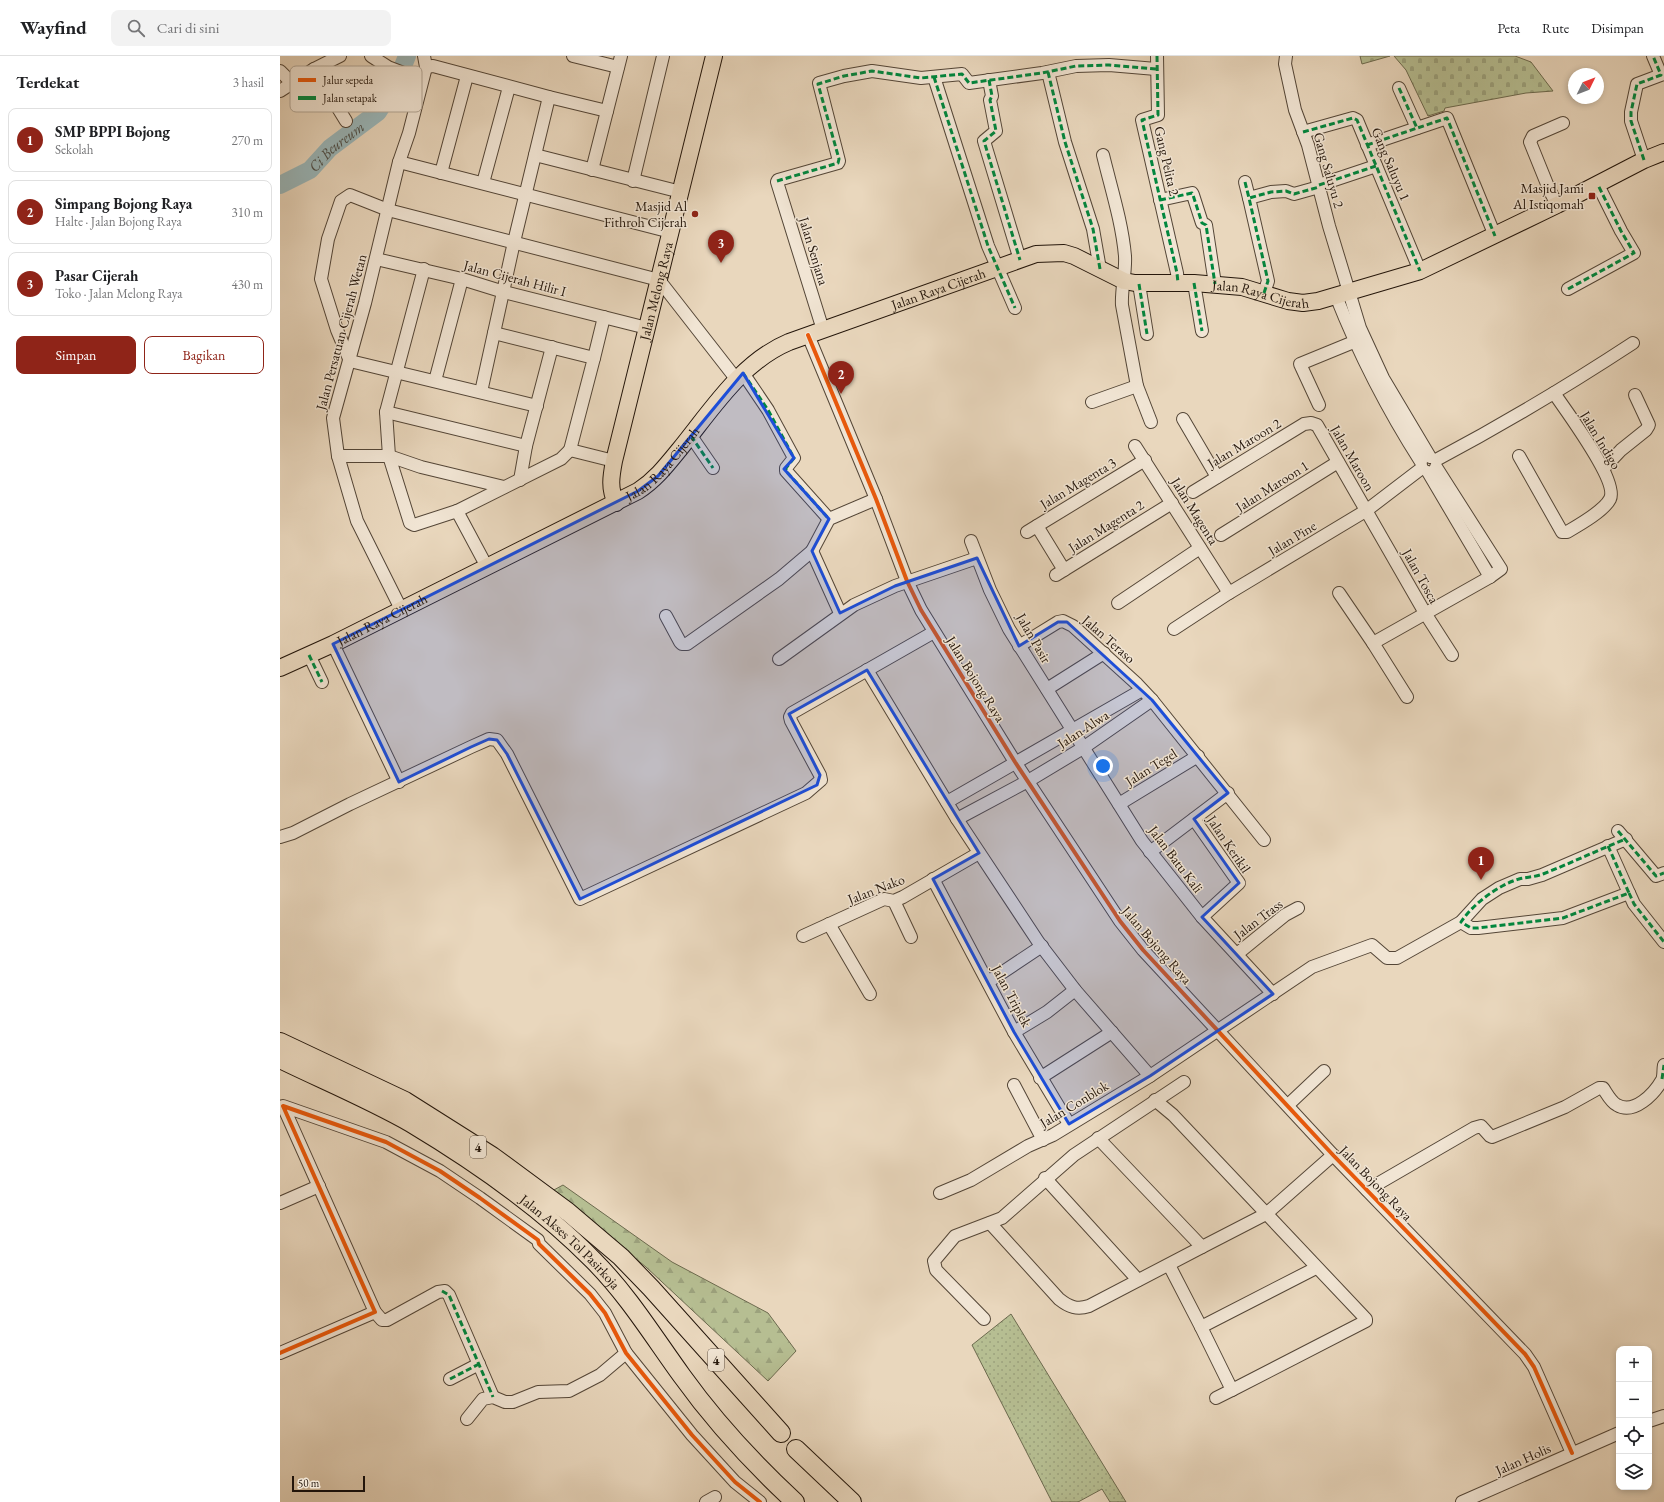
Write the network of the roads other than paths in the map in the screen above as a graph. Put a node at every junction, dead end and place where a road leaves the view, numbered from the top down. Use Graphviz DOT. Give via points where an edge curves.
graph roads {
  1 [pos="340,56"];
  2 [pos="371,56"];
  3 [pos="573,56"];
  4 [pos="663,56"];
  5 [pos="714,56"];
  6 [pos="1157,56"];
  7 [pos="1286,56"];
  8 [pos="1653,56"];
  9 [pos="427,60"];
  10 [pos="619,61"];
  11 [pos="320,66"];
  12 [pos="386,66"];
  13 [pos="1156,69"];
  14 [pos="280,71"];
  15 [pos="1048,72"];
  16 [pos="467,76"];
  17 [pos="934,77"];
  18 [pos="422,80"];
  19 [pos="989,80"];
  20 [pos="290,81"];
  21 [pos="290,84"];
  22 [pos="509,87"];
  23 [pos="1399,88"];
  24 [pos="280,91"];
  25 [pos="549,97"];
  26 [pos="607,110"];
  27 [pos="340,112"];
  28 [pos="414,112"];
  29 [pos="346,121"];
  30 [pos="1563,123"];
  31 [pos="1417,128"];
  32 [pos="1303,132"];
  33 [pos="1367,145"];
  34 [pos="1664,152"];
  35 [pos="535,155"];
  36 [pos="1103,155"];
  37 [pos="1644,160"];
  38 [pos="399,162"];
  39 [pos="1376,166"];
  40 [pos="592,170"];
  41 [pos="441,173"];
  42 [pos="633,181"];
  43 [pos="1245,182"];
  44 [pos="483,183"];
  45 [pos="1598,185"];
  46 [pos="1319,186"];
  47 [pos="681,192"];
  48 [pos="526,194"];
  49 [pos="1249,198"];
  50 [pos="1160,200"];
  51 [pos="1557,205"];
  52 [pos="388,210"];
  53 [pos="671,232"];
  54 [pos="1495,236"];
  55 [pos="514,242"];
  56 [pos="376,259"];
  57 [pos="1020,260"];
  58 [pos="999,267"];
  59 [pos="424,269"];
  60 [pos="1100,269"];
  61 [pos="1420,271"];
  62 [pos="462,279"];
  63 [pos="659,280"];
  64 [pos="1132,282"];
  65 [pos="1178,283"];
  66 [pos="1194,283"];
  67 [pos="1215,284"];
  68 [pos="1568,289"];
  69 [pos="504,292"];
  70 [pos="1264,294"];
  71 [pos="1342,294"];
  72 [pos="1015,308"];
  73 [pos="604,317"];
  74 [pos="647,328"];
  75 [pos="1202,331"];
  76 [pos="494,333"];
  77 [pos="815,333"];
  78 [pos="1147,334"];
  79 [pos="1359,340"];
  80 [pos="1633,343"];
  81 [pos="552,346"];
  82 [pos="594,358"];
  83 [pos="350,361"];
  84 [pos="395,373"];
  85 [pos="740,376"];
  86 [pos="435,381"];
  87 [pos="1137,386"];
  88 [pos="481,392"];
  89 [pos="1554,394"];
  90 [pos="1635,395"];
  91 [pos="1092,402"];
  92 [pos="1319,405"];
  93 [pos="537,406"];
  94 [pos="386,412"];
  95 [pos="1183,419"];
  96 [pos="1151,422"];
  97 [pos="1312,423"];
  98 [pos="691,436"];
  99 [pos="526,446"];
  100 [pos="1135,446"];
  101 [pos="570,450"];
  102 [pos="338,456"];
  103 [pos="389,456"];
  104 [pos="1519,456"];
  105 [pos="614,460"];
  106 [pos="1145,460"];
  107 [pos="1338,462"];
  108 [pos="1429,464"];
  109 [pos="713,468"];
  110 [pos="1604,468"];
  111 [pos="1217,477"];
  112 [pos="520,480"];
  113 [pos="504,487"];
  114 [pos="1192,492"];
  115 [pos="876,500"];
  116 [pos="616,503"];
  117 [pos="1172,503"];
  118 [pos="1367,510"];
  119 [pos="456,512"];
  120 [pos="829,519"];
  121 [pos="1221,535"];
  122 [pos="971,541"];
  123 [pos="1200,548"];
  124 [pos="812,551"];
  125 [pos="977,558"];
  126 [pos="487,567"];
  127 [pos="1060,573"];
  128 [pos="907,581"];
  129 [pos="1229,593"];
  130 [pos="1339,593"];
  131 [pos="1118,603"];
  132 [pos="401,609"];
  133 [pos="840,613"];
  134 [pos="1424,613"];
  135 [pos="666,616"];
  136 [pos="1174,629"];
  137 [pos="934,632"];
  138 [pos="1372,643"];
  139 [pos="333,644"];
  140 [pos="1020,646"];
  141 [pos="1104,653"];
  142 [pos="309,655"];
  143 [pos="1452,655"];
  144 [pos="779,659"];
  145 [pos="280,668"];
  146 [pos="867,670"];
  147 [pos="322,682"];
  148 [pos="1047,689"];
  149 [pos="1142,690"];
  150 [pos="1407,697"];
  151 [pos="1152,700"];
  152 [pos="1072,730"];
  153 [pos="1083,748"];
  154 [pos="1198,756"];
  155 [pos="1015,762"];
  156 [pos="1028,780"];
  157 [pos="399,782"];
  158 [pos="1228,793"];
  159 [pos="947,802"];
  160 [pos="1119,804"];
  161 [pos="957,819"];
  162 [pos="1194,820"];
  163 [pos="280,837"];
  164 [pos="1264,840"];
  165 [pos="1608,846"];
  166 [pos="1150,852"];
  167 [pos="979,853"];
  168 [pos="1664,873"];
  169 [pos="933,879"];
  170 [pos="1629,893"];
  171 [pos="894,901"];
  172 [pos="1298,908"];
  173 [pos="1202,917"];
  174 [pos="1460,922"];
  175 [pos="829,924"];
  176 [pos="802,936"];
  177 [pos="911,937"];
  178 [pos="1664,942"];
  179 [pos="1042,946"];
  180 [pos="1237,954"];
  181 [pos="988,982"];
  182 [pos="1076,990"];
  183 [pos="870,994"];
  184 [pos="1273,994"];
  185 [pos="1218,1030"];
  186 [pos="1014,1032"];
  187 [pos="1112,1032"];
  188 [pos="280,1042"];
  189 [pos="280,1059"];
  190 [pos="1664,1065"];
  191 [pos="1324,1071"];
  192 [pos="1150,1076"];
  193 [pos="1040,1078"];
  194 [pos="1184,1082"];
  195 [pos="1014,1085"];
  196 [pos="1155,1100"];
  197 [pos="1288,1105"];
  198 [pos="1069,1124"];
  199 [pos="1098,1138"];
  200 [pos="1043,1140"];
  201 [pos="1334,1155"];
  202 [pos="1045,1178"];
  203 [pos="319,1186"];
  204 [pos="1367,1190"];
  205 [pos="940,1193"];
  206 [pos="280,1203"];
  207 [pos="1266,1214"];
  208 [pos="990,1223"];
  209 [pos="1202,1247"];
  210 [pos="1168,1265"];
  211 [pos="1316,1268"];
  212 [pos="1138,1280"];
  213 [pos="375,1312"];
  214 [pos="984,1319"];
  215 [pos="1201,1327"];
  216 [pos="626,1353"];
  217 [pos="280,1354"];
  218 [pos="479,1364"];
  219 [pos="450,1379"];
  220 [pos="1232,1390"];
  221 [pos="493,1397"];
  222 [pos="1216,1398"];
  223 [pos="1664,1416"];
  224 [pos="467,1419"];
  225 [pos="1652,1420"];
  226 [pos="781,1433"];
  227 [pos="1616,1434"];
  228 [pos="796,1449"];
  229 [pos="1572,1453"];
  230 [pos="760,1502"];
  231 [pos="795,1502"];
  232 [pos="852,1502"];
  233 [pos="1462,1502"];
  1 -- 11 [label="street"];
  2 -- 12 [label="street"];
  3 -- 10 [label="street"];
  4 -- 42 [label="street"];
  5 -- 47 [label="main road, Jalan Melong Raya"];
  6 -- 13 [label="street, Gang Pelita 2"];
  7 -- 32 [label="street, Gang Saluyu 2" via="1285,64 1295,110"];
  8 -- 37 [label="street" via="1660,75 1637,84 1631,112 1631,121"];
  9 -- 16 [label="street" via="433,66"];
  9 -- 18 [label="street, Jalan Persatuan Cijerah Wetan"];
  10 -- 26 [label="street"];
  13 -- 15 [label="street" via="1109,65 1076,66"];
  13 -- 50 [label="street, Gang Pelita 2" via="1158,115 1142,120"];
  14 -- 20 [label="street"];
  15 -- 19 [label="street"];
  15 -- 60 [label="street" via="1065,142 1093,229"];
  16 -- 22 [label="street"];
  16 -- 41 [label="street"];
  17 -- 19 [label="street" via="962,74 969,83"];
  17 -- 58 [label="street" via="988,246"];
  17 -- 77 [label="street, Jalan Senjana" via="921,78 872,72 818,83 839,161 777,181"];
  19 -- 57 [label="street" via="996,131 984,141"];
  21 -- 24 [label="street"];
  22 -- 25 [label="street"];
  22 -- 44 [label="street"];
  23 -- 31 [label="street"];
  25 -- 26 [label="street"];
  25 -- 35 [label="street"];
  26 -- 40 [label="street"];
  27 -- 29 [label="street"];
  28 -- 38 [label="street, Jalan Persatuan Cijerah Wetan"];
  30 -- 51 [label="street" via="1533,136 1530,142"];
  31 -- 33 [label="street"];
  31 -- 54 [label="street" via="1447,118"];
  32 -- 33 [label="street, Gang Saluyu 1" via="1353,118 1357,120"];
  32 -- 46 [label="street, Gang Saluyu 2"];
  33 -- 39 [label="street, Gang Saluyu 1"];
  34 -- 37 [label="main road, Jalan Raya Cijerah"];
  35 -- 40 [label="street"];
  35 -- 48 [label="street"];
  36 -- 64 [label="street"];
  37 -- 45 [label="main road, Jalan Raya Cijerah"];
  38 -- 41 [label="street"];
  38 -- 52 [label="street, Jalan Persatuan Cijerah Wetan"];
  39 -- 46 [label="street"];
  39 -- 61 [label="street, Gang Saluyu 1"];
  40 -- 42 [label="street"];
  41 -- 44 [label="street"];
  42 -- 47 [label="street"];
  43 -- 49 [label="street"];
  44 -- 48 [label="street"];
  45 -- 51 [label="main road, Jalan Raya Cijerah"];
  45 -- 68 [label="street" via="1634,253"];
  46 -- 49 [label="street" via="1294,194 1286,190"];
  46 -- 71 [label="street, Gang Saluyu 2"];
  47 -- 53 [label="main road, Jalan Melong Raya"];
  48 -- 53 [label="street"];
  48 -- 55 [label="street"];
  49 -- 70 [label="street" via="1268,280"];
  50 -- 65 [label="street, Gang Pelita 2" via="1178,273"];
  50 -- 67 [label="street" via="1192,193 1194,195 1202,223 1206,225"];
  51 -- 54 [label="main road, Jalan Raya Cijerah"];
  52 -- 55 [label="street"];
  52 -- 56 [label="street, Jalan Persatuan Cijerah Wetan"];
  52 -- 83 [label="street" via="350,196 345,197 341,201 328,240 322,279 337,330"];
  53 -- 63 [label="main road, Jalan Melong Raya"];
  54 -- 61 [label="main road, Jalan Raya Cijerah"];
  55 -- 63 [label="street"];
  55 -- 69 [label="street"];
  56 -- 59 [label="street, Jalan Cijerah Hilir I"];
  56 -- 83 [label="street, Jalan Persatuan Cijerah Wetan"];
  57 -- 58 [label="main road, Jalan Raya Cijerah"];
  57 -- 60 [label="main road, Jalan Raya Cijerah" via="1036,254 1064,253"];
  58 -- 72 [label="street"];
  58 -- 77 [label="main road, Jalan Raya Cijerah"];
  59 -- 62 [label="street, Jalan Cijerah Hilir I"];
  59 -- 84 [label="street"];
  60 -- 64 [label="main road, Jalan Raya Cijerah"];
  61 -- 71 [label="main road, Jalan Raya Cijerah"];
  62 -- 69 [label="street, Jalan Cijerah Hilir I"];
  62 -- 86 [label="street"];
  63 -- 74 [label="main road, Jalan Melong Raya"];
  63 -- 85 [label="street"];
  64 -- 65 [label="main road, Jalan Raya Cijerah"];
  64 -- 78 [label="street"];
  64 -- 87 [label="street" via="1121,293"];
  65 -- 66 [label="main road, Jalan Raya Cijerah"];
  66 -- 67 [label="main road, Jalan Raya Cijerah"];
  66 -- 75 [label="street"];
  67 -- 70 [label="main road, Jalan Raya Cijerah" via="1242,287"];
  69 -- 73 [label="street, Jalan Cijerah Hilir I"];
  69 -- 76 [label="street"];
  70 -- 71 [label="main road, Jalan Raya Cijerah" via="1303,303"];
  71 -- 79 [label="street, Gang Saluyu 2"];
  73 -- 74 [label="street, Jalan Cijerah Hilir I"];
  73 -- 82 [label="street"];
  74 -- 105 [label="main road, Jalan Melong Raya"];
  76 -- 81 [label="street"];
  76 -- 88 [label="street"];
  77 -- 85 [label="main road, Jalan Raya Cijerah" via="773,348"];
  77 -- 115 [label="street, Jalan Bojong Raya"];
  79 -- 92 [label="street" via="1300,364"];
  79 -- 108 [label="street, Gang Saluyu 2" via="1374,382"];
  80 -- 89 [label="street, Jalan Pine"];
  81 -- 82 [label="street"];
  81 -- 93 [label="street"];
  82 -- 101 [label="street"];
  83 -- 84 [label="street"];
  83 -- 102 [label="street, Jalan Persatuan Cijerah Wetan" via="334,418"];
  84 -- 86 [label="street"];
  84 -- 94 [label="street"];
  85 -- 98 [label="main road, Jalan Raya Cijerah"];
  85 -- 120 [label="street" via="768,410 794,458 786,471"];
  86 -- 88 [label="street"];
  87 -- 91 [label="street"];
  87 -- 96 [label="street"];
  88 -- 93 [label="street"];
  89 -- 108 [label="street, Jalan Pine"];
  89 -- 110 [label="street, Jalan Indigo"];
  90 -- 110 [label="street" via="1649,425"];
  93 -- 99 [label="street"];
  94 -- 99 [label="street"];
  94 -- 103 [label="street"];
  95 -- 111 [label="street"];
  97 -- 107 [label="street, Jalan Maroon" via="1317,425"];
  97 -- 111 [label="street, Jalan Maroon 2" via="1304,424"];
  98 -- 109 [label="street"];
  98 -- 116 [label="main road, Jalan Raya Cijerah" via="649,484"];
  99 -- 112 [label="street"];
  100 -- 106 [label="street, Jalan Magenta"];
  101 -- 105 [label="street"];
  101 -- 112 [label="street" via="561,459"];
  102 -- 103 [label="street"];
  102 -- 132 [label="street, Jalan Persatuan Cijerah Wetan" via="357,521"];
  103 -- 113 [label="street" via="421,467"];
  103 -- 119 [label="street" via="410,523 414,525"];
  104 -- 110 [label="street, Jalan Indigo" via="1562,532 1567,532 1607,505 1611,497 1611,487"];
  105 -- 116 [label="main road, Jalan Melong Raya" via="610,482"];
  106 -- 117 [label="street, Jalan Magenta"];
  106 -- 127 [label="street, Jalan Magenta 3" via="1032,529"];
  107 -- 118 [label="street, Jalan Maroon"];
  107 -- 121 [label="street, Jalan Maroon 1"];
  108 -- 118 [label="street, Jalan Pine"];
  108 -- 134 [label="street, Gang Saluyu 2" via="1476,541 1501,569"];
  111 -- 114 [label="street, Jalan Maroon 2"];
  112 -- 113 [label="street"];
  113 -- 119 [label="street"];
  115 -- 120 [label="street"];
  115 -- 128 [label="street, Jalan Bojong Raya"];
  116 -- 126 [label="main road, Jalan Raya Cijerah"];
  117 -- 123 [label="street, Jalan Magenta"];
  117 -- 127 [label="street, Jalan Magenta 2"];
  118 -- 129 [label="street, Jalan Pine"];
  118 -- 134 [label="street, Jalan Tosca"];
  119 -- 126 [label="street"];
  120 -- 124 [label="street"];
  122 -- 125 [label="street, Jalan Pasir"];
  123 -- 129 [label="street, Jalan Magenta"];
  123 -- 131 [label="street"];
  124 -- 133 [label="street"];
  124 -- 135 [label="street" via="780,579 687,644 680,642"];
  125 -- 128 [label="street"];
  125 -- 140 [label="street, Jalan Pasir" via="990,590"];
  126 -- 132 [label="main road, Jalan Raya Cijerah"];
  128 -- 133 [label="street"];
  128 -- 137 [label="street, Jalan Bojong Raya"];
  129 -- 136 [label="street, Jalan Pine"];
  130 -- 138 [label="street"];
  132 -- 139 [label="main road, Jalan Raya Cijerah"];
  133 -- 144 [label="street"];
  134 -- 138 [label="street"];
  134 -- 143 [label="street, Jalan Tosca"];
  137 -- 146 [label="street"];
  137 -- 155 [label="street, Jalan Bojong Raya"];
  138 -- 150 [label="street"];
  139 -- 142 [label="main road, Jalan Raya Cijerah"];
  139 -- 157 [label="street"];
  140 -- 141 [label="street, Jalan Teraso" via="1063,621 1073,626"];
  140 -- 148 [label="street, Jalan Pasir"];
  141 -- 148 [label="street"];
  141 -- 149 [label="street, Jalan Teraso"];
  142 -- 145 [label="main road, Jalan Raya Cijerah"];
  142 -- 147 [label="street"];
  146 -- 157 [label="street" via="792,713 790,717 820,775 821,780 817,785 806,793 580,899 507,754 497,740 489,739"];
  146 -- 159 [label="street"];
  148 -- 152 [label="street, Jalan Pasir"];
  149 -- 151 [label="street, Jalan Teraso"];
  149 -- 152 [label="street, Jalan Alwa"];
  151 -- 153 [label="street, Jalan Alwa"];
  151 -- 154 [label="street, Jalan Teraso"];
  152 -- 153 [label="street, Jalan Batu Kali"];
  152 -- 155 [label="street, Jalan Alwa"];
  153 -- 156 [label="street, Jalan Alwa"];
  153 -- 160 [label="street, Jalan Batu Kali"];
  154 -- 158 [label="street, Jalan Teraso"];
  154 -- 160 [label="street, Jalan Tegel"];
  155 -- 156 [label="street, Jalan Bojong Raya"];
  155 -- 159 [label="street, Jalan Alwa"];
  156 -- 161 [label="street, Jalan Alwa"];
  156 -- 185 [label="street, Jalan Bojong Raya" via="1129,934"];
  157 -- 163 [label="street" via="294,833"];
  158 -- 162 [label="street"];
  158 -- 164 [label="street, Jalan Teraso"];
  159 -- 161 [label="street"];
  160 -- 166 [label="street, Jalan Batu Kali"];
  161 -- 167 [label="street"];
  162 -- 166 [label="street"];
  162 -- 173 [label="street, Jalan Kerikil" via="1239,884"];
  165 -- 168 [label="street" via="1622,835 1656,876"];
  165 -- 170 [label="street"];
  165 -- 174 [label="street" via="1542,875 1520,879 1499,888 1482,899"];
  166 -- 173 [label="street, Jalan Batu Kali"];
  167 -- 169 [label="street, Jalan Nako"];
  167 -- 179 [label="street"];
  169 -- 171 [label="street, Jalan Nako"];
  169 -- 181 [label="street, Jalan Triplek"];
  170 -- 174 [label="street" via="1563,918 1478,928 1471,928"];
  170 -- 178 [label="street" via="1634,904"];
  171 -- 175 [label="street, Jalan Nako" via="884,899"];
  171 -- 177 [label="street"];
  172 -- 180 [label="street, Jalan Trass"];
  173 -- 180 [label="street, Jalan Batu Kali"];
  174 -- 184 [label="street, Jalan Conblok" via="1397,958 1387,958 1372,945 1312,967"];
  175 -- 176 [label="street, Jalan Nako"];
  175 -- 183 [label="street"];
  179 -- 181 [label="street"];
  179 -- 182 [label="street"];
  180 -- 184 [label="street, Jalan Batu Kali"];
  181 -- 186 [label="street, Jalan Triplek"];
  182 -- 186 [label="street"];
  182 -- 187 [label="street"];
  184 -- 185 [label="street, Jalan Conblok"];
  185 -- 192 [label="street, Jalan Conblok"];
  185 -- 197 [label="street, Jalan Bojong Raya"];
  186 -- 193 [label="street, Jalan Triplek"];
  187 -- 192 [label="street"];
  187 -- 193 [label="street"];
  188 -- 226 [label="highway, Jalan Akses Tol Pasirkoja / 4" via="405,1101 492,1156 568,1212 651,1288"];
  189 -- 231 [label="highway, Jalan Akses Tol Pasirkoja / 4" via="409,1122 505,1184 559,1228 617,1287 718,1422 769,1478"];
  190 -- 204 [label="street" via="1662,1079 1647,1098 1637,1105 1620,1107 1603,1088 1598,1088 1565,1107 1492,1136 1481,1126 1474,1128"];
  191 -- 197 [label="street"];
  192 -- 198 [label="street, Jalan Conblok"];
  193 -- 198 [label="street, Jalan Triplek"];
  194 -- 196 [label="street"];
  195 -- 200 [label="street"];
  196 -- 199 [label="street"];
  196 -- 207 [label="street" via="1173,1115"];
  197 -- 201 [label="street, Jalan Bojong Raya"];
  198 -- 200 [label="street, Jalan Conblok"];
  199 -- 202 [label="street"];
  199 -- 209 [label="street"];
  200 -- 205 [label="street, Jalan Conblok" via="1028,1146 971,1180"];
  201 -- 204 [label="street, Jalan Bojong Raya"];
  201 -- 207 [label="street"];
  202 -- 208 [label="street" via="1011,1211"];
  202 -- 212 [label="street"];
  203 -- 206 [label="street"];
  203 -- 213 [label="street"];
  203 -- 216 [label="street" via="283,1106 386,1142 447,1175 480,1198 538,1240 539,1244 590,1294 605,1314"];
  204 -- 229 [label="street, Jalan Bojong Raya" via="1529,1359"];
  207 -- 209 [label="street"];
  207 -- 211 [label="street"];
  208 -- 212 [label="street" via="1059,1299 1071,1307 1080,1309 1089,1306"];
  208 -- 214 [label="street" via="955,1236 934,1261 936,1270"];
  209 -- 210 [label="street"];
  210 -- 212 [label="street"];
  210 -- 215 [label="street"];
  211 -- 215 [label="street"];
  211 -- 220 [label="street" via="1355,1305 1366,1321"];
  213 -- 217 [label="street"];
  213 -- 218 [label="street" via="382,1320 387,1320 438,1292 445,1291"];
  215 -- 220 [label="street"];
  216 -- 221 [label="street" via="600,1375 569,1391 538,1392 513,1402"];
  216 -- 230 [label="street" via="692,1435 735,1482"];
  218 -- 219 [label="street"];
  218 -- 221 [label="street"];
  220 -- 222 [label="street"];
  221 -- 224 [label="street" via="483,1398"];
  223 -- 225 [label="street"];
  227 -- 229 [label="street, Jalan Holis"];
  228 -- 232 [label="highway"];
  229 -- 233 [label="street, Jalan Holis"];
}
